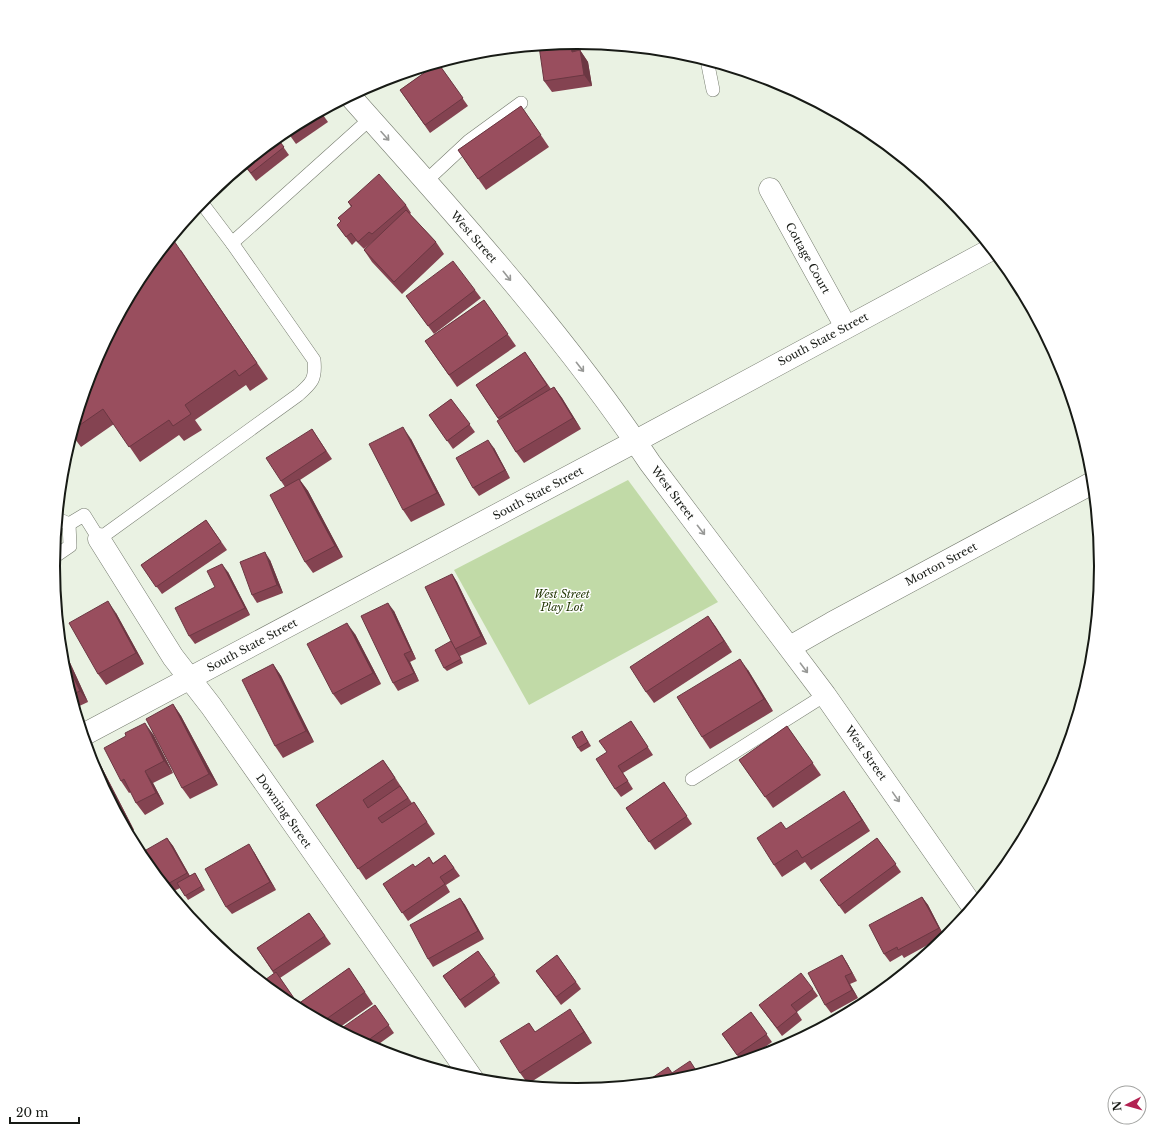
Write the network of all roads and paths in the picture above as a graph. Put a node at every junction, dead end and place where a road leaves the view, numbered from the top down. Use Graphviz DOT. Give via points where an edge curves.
graph roads {
  1 [pos="708,66"];
  2 [pos="713,90"];
  3 [pos="353,100"];
  4 [pos="521,103"];
  5 [pos="370,119"];
  6 [pos="426,181"];
  7 [pos="770,189"];
  8 [pos="205,208"];
  9 [pos="232,244"];
  10 [pos="988,251"];
  11 [pos="846,327"];
  12 [pos="636,442"];
  13 [pos="1088,485"];
  14 [pos="63,522"];
  15 [pos="99,539"];
  16 [pos="60,553"];
  17 [pos="790,647"];
  18 [pos="190,678"];
  19 [pos="825,695"];
  20 [pos="87,733"];
  21 [pos="692,779"];
  22 [pos="971,904"];
  23 [pos="467,1072"];
  1 -- 2 [label="lane"];
  3 -- 5 [label="street, West Street"];
  4 -- 6 [label="lane" via="470,141"];
  5 -- 6 [label="street, West Street, one-way"];
  5 -- 9 [label="lane"];
  6 -- 12 [label="street, West Street, one-way" via="556,336"];
  7 -- 11 [label="street, Cottage Court"];
  8 -- 9 [label="lane"];
  9 -- 15 [label="lane" via="314,360 315,372 309,385 298,395"];
  10 -- 11 [label="street, South State Street"];
  11 -- 12 [label="street, South State Street"];
  12 -- 17 [label="street, West Street, one-way"];
  12 -- 18 [label="street, South State Street"];
  13 -- 17 [label="street, Morton Street"];
  14 -- 15 [label="lane" via="84,515"];
  14 -- 16 [label="lane" via="70,546"];
  15 -- 18 [label="street, Downing Street" via="173,657"];
  17 -- 19 [label="street, West Street, one-way"];
  18 -- 20 [label="street, South State Street"];
  18 -- 23 [label="street, Downing Street"];
  19 -- 21 [label="lane"];
  19 -- 22 [label="street, West Street, one-way"];
}
